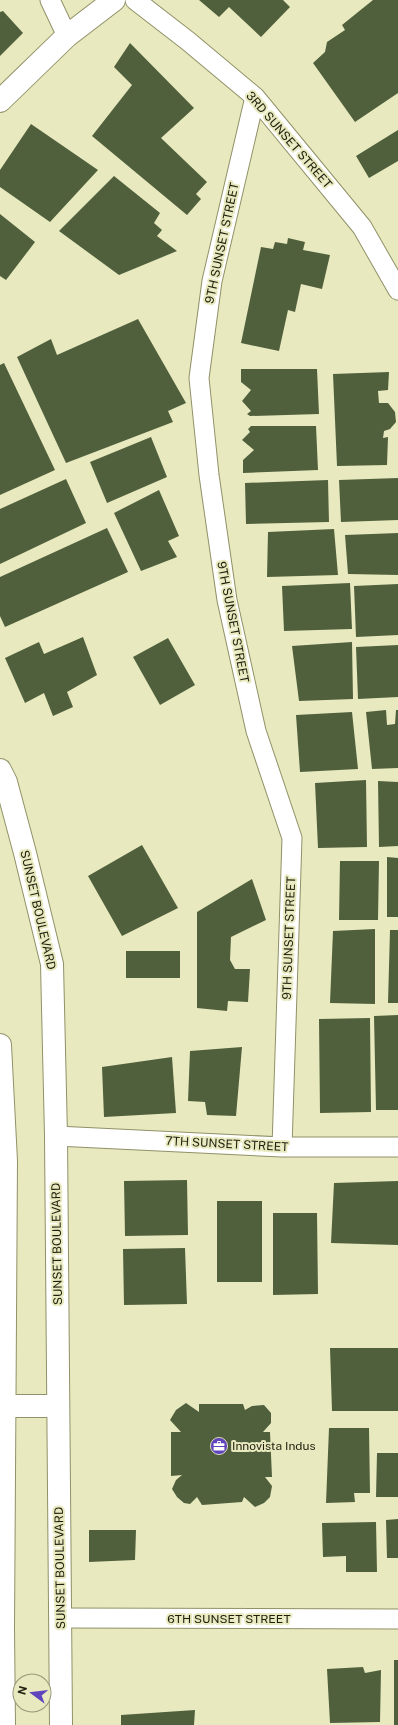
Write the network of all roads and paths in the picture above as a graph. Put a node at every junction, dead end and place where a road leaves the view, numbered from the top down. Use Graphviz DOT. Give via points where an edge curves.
graph roads {
  1 [pos="50,0"];
  2 [pos="114,0"];
  3 [pos="135,0"];
  4 [pos="67,36"];
  5 [pos="255,97"];
  6 [pos="0,101"];
  7 [pos="398,290"];
  8 [pos="0,770"];
  9 [pos="0,1045"];
  10 [pos="56,1136"];
  11 [pos="398,1147"];
  12 [pos="282,1148"];
  13 [pos="4,1406"];
  14 [pos="58,1406"];
  15 [pos="61,1618"];
  16 [pos="398,1619"];
  17 [pos="4,1725"];
  18 [pos="61,1725"];
  1 -- 4 [label="street"];
  2 -- 4 [label="main road"];
  3 -- 5 [label="street, 3RD SUNSET STREET"];
  4 -- 6 [label="main road"];
  5 -- 7 [label="street, 3RD SUNSET STREET" via="362,227"];
  5 -- 12 [label="street, 9TH SUNSET STREET" via="212,281 199,378 226,600 256,731 292,838"];
  8 -- 10 [label="main road, SUNSET BOULEVARD" via="6,782 52,964"];
  9 -- 13 [label="main road" via="6,1161"];
  10 -- 12 [label="street, 7TH SUNSET STREET"];
  10 -- 14 [label="main road, SUNSET BOULEVARD"];
  11 -- 12 [label="street, 7TH SUNSET STREET"];
  13 -- 14 [label="main road"];
  13 -- 17 [label="main road"];
  14 -- 15 [label="main road, SUNSET BOULEVARD"];
  15 -- 16 [label="street, 6TH SUNSET STREET"];
  15 -- 18 [label="main road, SUNSET BOULEVARD"];
}
